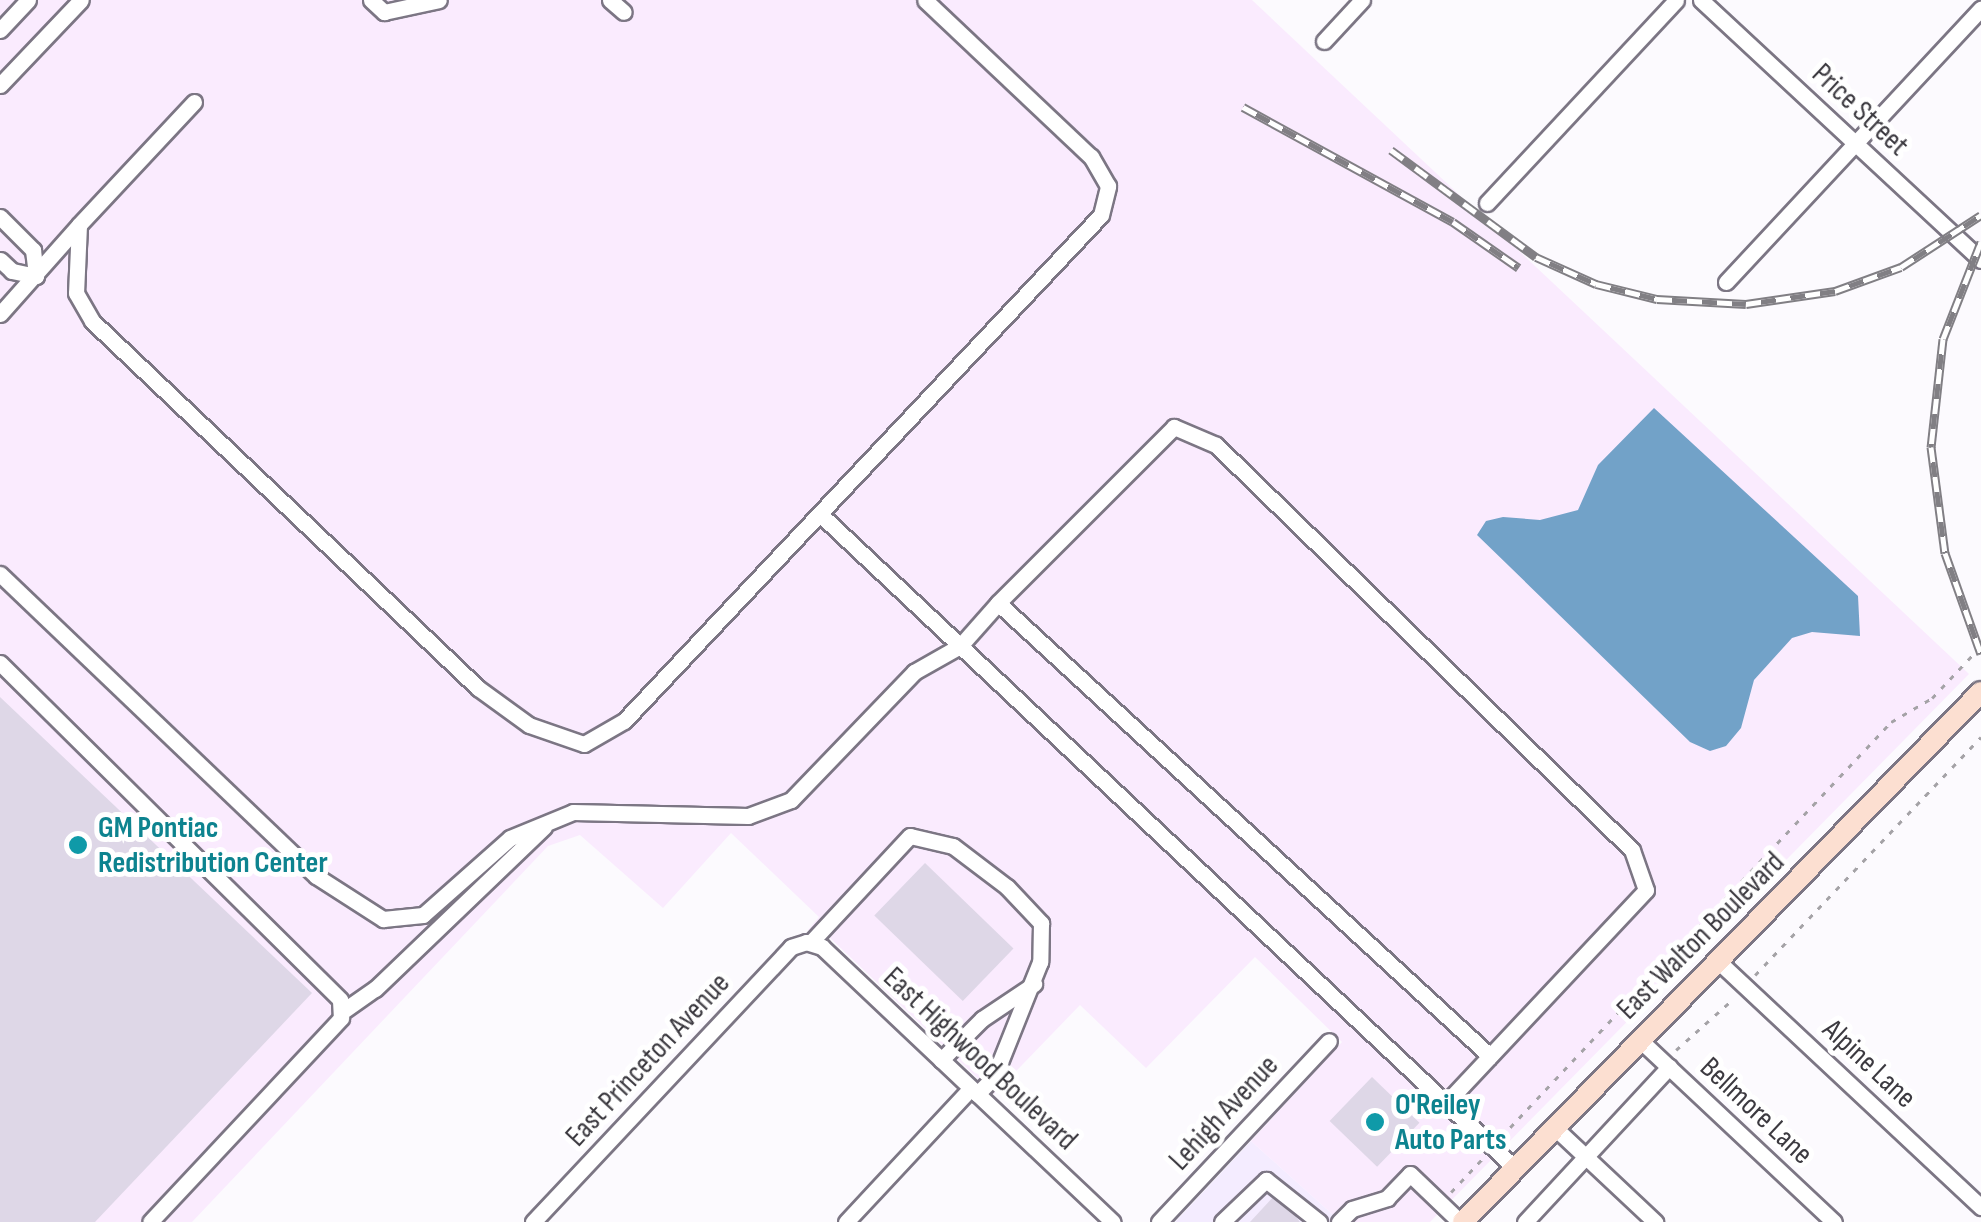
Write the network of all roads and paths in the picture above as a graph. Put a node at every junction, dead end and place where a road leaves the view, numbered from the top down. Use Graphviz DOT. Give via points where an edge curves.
graph roads {
  1 [pos="28,0"];
  2 [pos="81,0"];
  3 [pos="371,0"];
  4 [pos="440,0"];
  5 [pos="610,0"];
  6 [pos="925,0"];
  7 [pos="1362,0"];
  8 [pos="1676,0"];
  9 [pos="1701,0"];
  10 [pos="1981,8"];
  11 [pos="624,12"];
  12 [pos="0,30"];
  13 [pos="1324,41"];
  14 [pos="0,85"];
  15 [pos="194,102"];
  16 [pos="1855,143"];
  17 [pos="1487,203"];
  18 [pos="0,216"];
  19 [pos="79,225"];
  20 [pos="0,260"];
  21 [pos="1981,260"];
  22 [pos="36,276"];
  23 [pos="1726,282"];
  24 [pos="0,314"];
  25 [pos="821,515"];
  26 [pos="0,574"];
  27 [pos="998,603"];
  28 [pos="960,646"];
  29 [pos="1981,646"];
  30 [pos="0,663"];
  31 [pos="1981,692"];
  32 [pos="550,821"];
  33 [pos="808,942"];
  34 [pos="1718,962"];
  35 [pos="1034,984"];
  36 [pos="343,1011"];
  37 [pos="1640,1040"];
  38 [pos="1329,1041"];
  39 [pos="1490,1056"];
  40 [pos="941,1060"];
  41 [pos="1669,1067"];
  42 [pos="974,1091"];
  43 [pos="1446,1103"];
  44 [pos="1554,1127"];
  45 [pos="1493,1147"];
  46 [pos="1585,1157"];
  47 [pos="1515,1168"];
  48 [pos="1441,1202"];
  49 [pos="1981,1207"];
  50 [pos="150,1222"];
  51 [pos="533,1222"];
  52 [pos="846,1222"];
  53 [pos="1113,1222"];
  54 [pos="1160,1222"];
  55 [pos="1222,1222"];
  56 [pos="1319,1222"];
  57 [pos="1339,1222"];
  58 [pos="1462,1222"];
  59 [pos="1524,1222"];
  60 [pos="1655,1222"];
  61 [pos="1834,1222"];
  1 -- 12 [label="street"];
  2 -- 14 [label="street"];
  3 -- 4 [label="street" via="384,12"];
  5 -- 11 [label="street"];
  6 -- 25 [label="street" via="1091,157 1108,186 1101,215 1073,252"];
  7 -- 13 [label="street"];
  8 -- 17 [label="street"];
  9 -- 16 [label="street, Price Street"];
  10 -- 16 [label="street"];
  15 -- 19 [label="street"];
  16 -- 21 [label="street, Price Street"];
  16 -- 23 [label="street"];
  18 -- 22 [label="street" via="33,250"];
  19 -- 22 [label="street"];
  19 -- 25 [label="street" via="76,294 92,321 478,688 529,725 584,744 624,721"];
  20 -- 22 [label="street" via="12,271"];
  22 -- 24 [label="street"];
  25 -- 28 [label="street"];
  26 -- 32 [label="street" via="316,876 383,919 423,915 510,838"];
  27 -- 28 [label="street"];
  27 -- 39 [label="street"];
  27 -- 39 [label="street" via="1174,427 1216,445 1632,850 1646,890"];
  28 -- 32 [label="street" via="914,672 792,800 748,816 574,812"];
  28 -- 43 [label="street"];
  29 -- 45 [label="path" via="1932,698 1891,722"];
  30 -- 36 [label="street" via="332,989"];
  31 -- 34 [label="main road, East Walton Boulevard"];
  32 -- 36 [label="street" via="376,989"];
  33 -- 35 [label="street, East Princeton Avenue" via="910,836 953,846 1040,924"];
  33 -- 40 [label="street, East Highwood Boulevard"];
  33 -- 51 [label="street, East Princeton Avenue" via="792,947"];
  34 -- 37 [label="main road, East Walton Boulevard"];
  34 -- 49 [label="street, Alpine Lane"];
  35 -- 40 [label="street" via="982,1018"];
  35 -- 42 [label="street" via="994,1077"];
  36 -- 50 [label="street"];
  37 -- 41 [label="street, Bellmore Lane"];
  37 -- 44 [label="main road, East Walton Boulevard"];
  38 -- 54 [label="street, Lehigh Avenue"];
  39 -- 43 [label="street"];
  40 -- 42 [label="street, East Highwood Boulevard"];
  41 -- 46 [label="street"];
  41 -- 61 [label="street, Bellmore Lane"];
  42 -- 52 [label="street"];
  42 -- 53 [label="street, East Highwood Boulevard"];
  43 -- 45 [label="street"];
  44 -- 46 [label="street"];
  44 -- 47 [label="main road, East Walton Boulevard"];
  45 -- 47 [label="street"];
  45 -- 48 [label="path"];
  46 -- 59 [label="street"];
  46 -- 60 [label="street"];
  47 -- 58 [label="main road, East Walton Boulevard"];
  48 -- 57 [label="street" via="1410,1174 1387,1198 1352,1209"];
  48 -- 58 [label="street"];
  55 -- 56 [label="street" via="1266,1180"];
}
